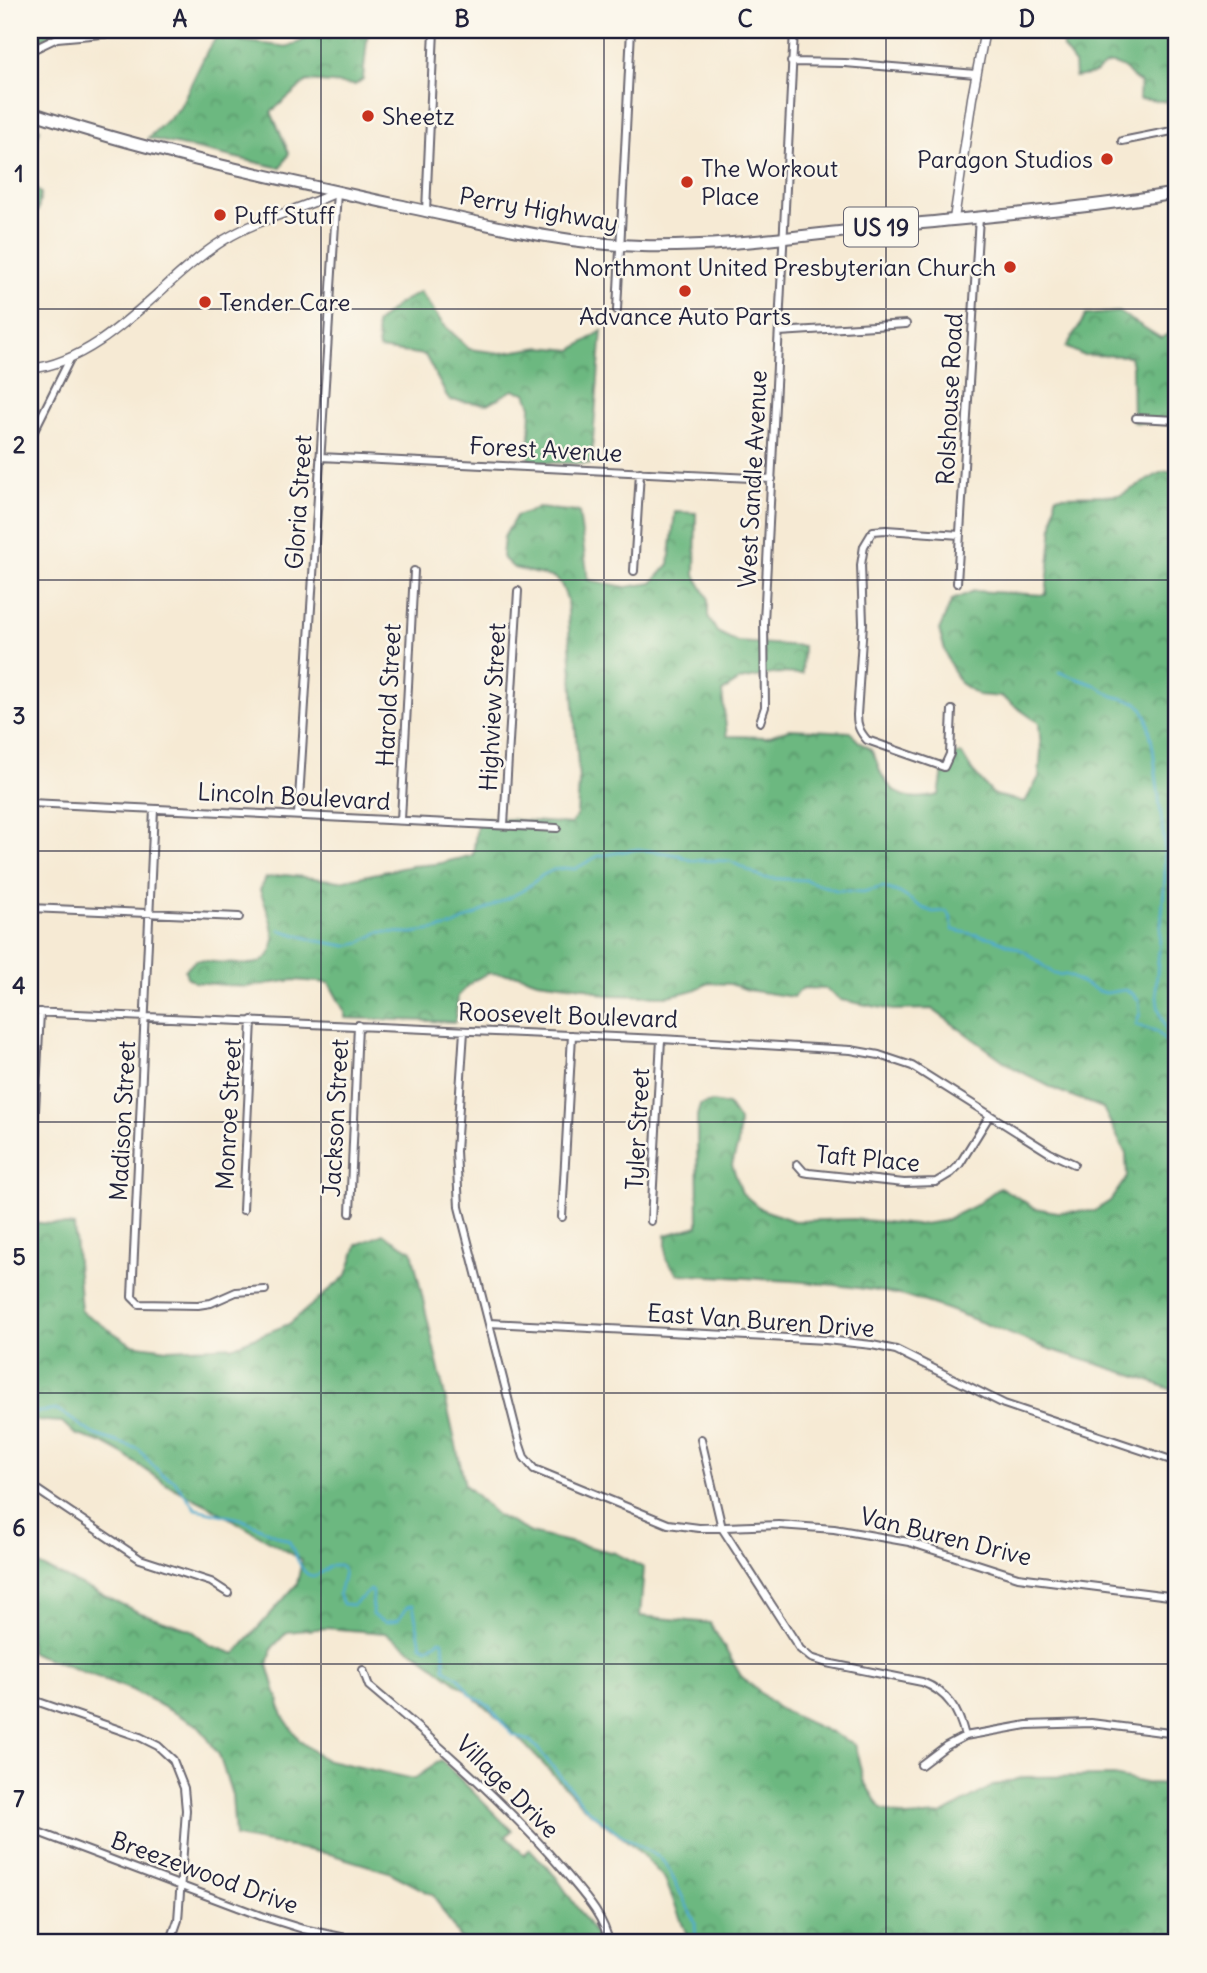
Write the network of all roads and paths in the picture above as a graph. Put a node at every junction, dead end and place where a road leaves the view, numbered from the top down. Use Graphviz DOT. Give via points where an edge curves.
graph roads {
  1 [pos="147,30"];
  2 [pos="434,30"];
  3 [pos="631,30"];
  4 [pos="794,30"];
  5 [pos="985,30"];
  6 [pos="30,51"];
  7 [pos="791,62"];
  8 [pos="976,74"];
  9 [pos="30,112"];
  10 [pos="1177,130"];
  11 [pos="1122,141"];
  12 [pos="337,192"];
  13 [pos="1177,192"];
  14 [pos="426,211"];
  15 [pos="979,217"];
  16 [pos="954,219"];
  17 [pos="783,237"];
  18 [pos="619,245"];
  19 [pos="617,310"];
  20 [pos="906,324"];
  21 [pos="779,332"];
  22 [pos="66,361"];
  23 [pos="30,369"];
  24 [pos="1136,418"];
  25 [pos="1177,419"];
  26 [pos="30,439"];
  27 [pos="320,457"];
  28 [pos="640,472"];
  29 [pos="772,479"];
  30 [pos="960,536"];
  31 [pos="414,570"];
  32 [pos="634,571"];
  33 [pos="957,583"];
  34 [pos="518,591"];
  35 [pos="952,710"];
  36 [pos="760,722"];
  37 [pos="30,803"];
  38 [pos="154,809"];
  39 [pos="298,814"];
  40 [pos="401,820"];
  41 [pos="504,825"];
  42 [pos="557,828"];
  43 [pos="30,908"];
  44 [pos="150,914"];
  45 [pos="239,918"];
  46 [pos="30,1012"];
  47 [pos="40,1012"];
  48 [pos="146,1015"];
  49 [pos="252,1020"];
  50 [pos="358,1026"];
  51 [pos="464,1031"];
  52 [pos="572,1035"];
  53 [pos="661,1039"];
  54 [pos="990,1115"];
  55 [pos="797,1164"];
  56 [pos="1074,1164"];
  57 [pos="31,1190"];
  58 [pos="243,1210"];
  59 [pos="350,1213"];
  60 [pos="562,1217"];
  61 [pos="651,1221"];
  62 [pos="265,1290"];
  63 [pos="489,1323"];
  64 [pos="701,1439"];
  65 [pos="1177,1462"];
  66 [pos="30,1485"];
  67 [pos="722,1528"];
  68 [pos="228,1593"];
  69 [pos="1177,1597"];
  70 [pos="363,1670"];
  71 [pos="30,1699"];
  72 [pos="1177,1734"];
  73 [pos="965,1736"];
  74 [pos="921,1765"];
  75 [pos="30,1829"];
  76 [pos="181,1885"];
  77 [pos="170,1943"];
  78 [pos="370,1943"];
  79 [pos="610,1943"];
  1 -- 6 [label="street" via="57,38"];
  2 -- 14 [label="street"];
  3 -- 18 [label="street"];
  4 -- 7 [label="street, West Sandle Avenue"];
  5 -- 8 [label="street"];
  7 -- 8 [label="street"];
  7 -- 17 [label="street, West Sandle Avenue"];
  8 -- 16 [label="street"];
  9 -- 12 [label="main road, Perry Highway / US 19" via="172,155"];
  10 -- 11 [label="street"];
  12 -- 14 [label="main road, Perry Highway / US 19"];
  12 -- 22 [label="street" via="260,221 220,242 115,328"];
  12 -- 27 [label="street, Gloria Street"];
  13 -- 15 [label="main road, Perry Highway / US 19"];
  14 -- 18 [label="main road, Perry Highway / US 19" via="549,237"];
  15 -- 16 [label="main road, Perry Highway / US 19"];
  15 -- 30 [label="street, Rolshouse Road"];
  16 -- 17 [label="main road, Perry Highway / US 19"];
  17 -- 18 [label="main road, Perry Highway / US 19" via="681,246"];
  17 -- 21 [label="street, West Sandle Avenue"];
  18 -- 19 [label="street"];
  20 -- 21 [label="street"];
  21 -- 29 [label="street, West Sandle Avenue"];
  22 -- 23 [label="street"];
  22 -- 26 [label="street"];
  24 -- 25 [label="street"];
  27 -- 28 [label="street, Forest Avenue"];
  27 -- 39 [label="street, Gloria Street"];
  28 -- 29 [label="street, Forest Avenue"];
  28 -- 32 [label="street"];
  29 -- 36 [label="street, West Sandle Avenue" via="764,622 765,707"];
  30 -- 33 [label="street, Rolshouse Road"];
  30 -- 35 [label="street" via="873,531 864,546 860,574 863,623 857,726 867,740 944,767 950,754"];
  31 -- 40 [label="street, Harold Street"];
  34 -- 41 [label="street, Highview Street"];
  37 -- 38 [label="street, Lincoln Boulevard"];
  38 -- 39 [label="street, Lincoln Boulevard"];
  38 -- 44 [label="street, Madison Street"];
  39 -- 40 [label="street, Lincoln Boulevard"];
  40 -- 41 [label="street, Lincoln Boulevard"];
  41 -- 42 [label="street, Lincoln Boulevard"];
  43 -- 44 [label="street"];
  44 -- 45 [label="street"];
  44 -- 48 [label="street, Madison Street"];
  46 -- 47 [label="street, Roosevelt Boulevard"];
  47 -- 48 [label="street, Roosevelt Boulevard"];
  47 -- 57 [label="street"];
  48 -- 49 [label="street, Roosevelt Boulevard"];
  48 -- 62 [label="street, Madison Street" via="132,1297 139,1304 190,1306 236,1292"];
  49 -- 50 [label="street, Roosevelt Boulevard"];
  49 -- 58 [label="street, Monroe Street"];
  50 -- 51 [label="street, Roosevelt Boulevard"];
  50 -- 59 [label="street, Jackson Street"];
  51 -- 52 [label="street, Roosevelt Boulevard"];
  51 -- 63 [label="street" via="457,1182 462,1221"];
  52 -- 53 [label="street, Roosevelt Boulevard"];
  52 -- 60 [label="street"];
  53 -- 54 [label="street, Roosevelt Boulevard" via="879,1055 912,1066"];
  53 -- 61 [label="street, Tyler Street"];
  54 -- 55 [label="street, Taft Place" via="959,1165 936,1182 809,1173"];
  54 -- 56 [label="street, Roosevelt Boulevard"];
  63 -- 65 [label="street, East Van Buren Drive" via="872,1345 908,1355 1004,1404"];
  63 -- 67 [label="street, Van Buren Drive" via="528,1464 549,1477 668,1524"];
  64 -- 67 [label="street"];
  66 -- 68 [label="street" via="140,1559 211,1582"];
  67 -- 69 [label="street, Van Buren Drive" via="834,1528 909,1542 1018,1577"];
  67 -- 73 [label="street" via="806,1655 929,1685 950,1701"];
  70 -- 79 [label="street, Village Drive" via="369,1686 456,1760 552,1858 598,1915"];
  71 -- 76 [label="street" via="140,1737 173,1760 186,1797"];
  72 -- 73 [label="street" via="1063,1722"];
  73 -- 74 [label="street"];
  75 -- 76 [label="street, Breezewood Drive"];
  76 -- 77 [label="street" via="178,1920"];
  76 -- 78 [label="street, Breezewood Drive" via="279,1921"];
}
